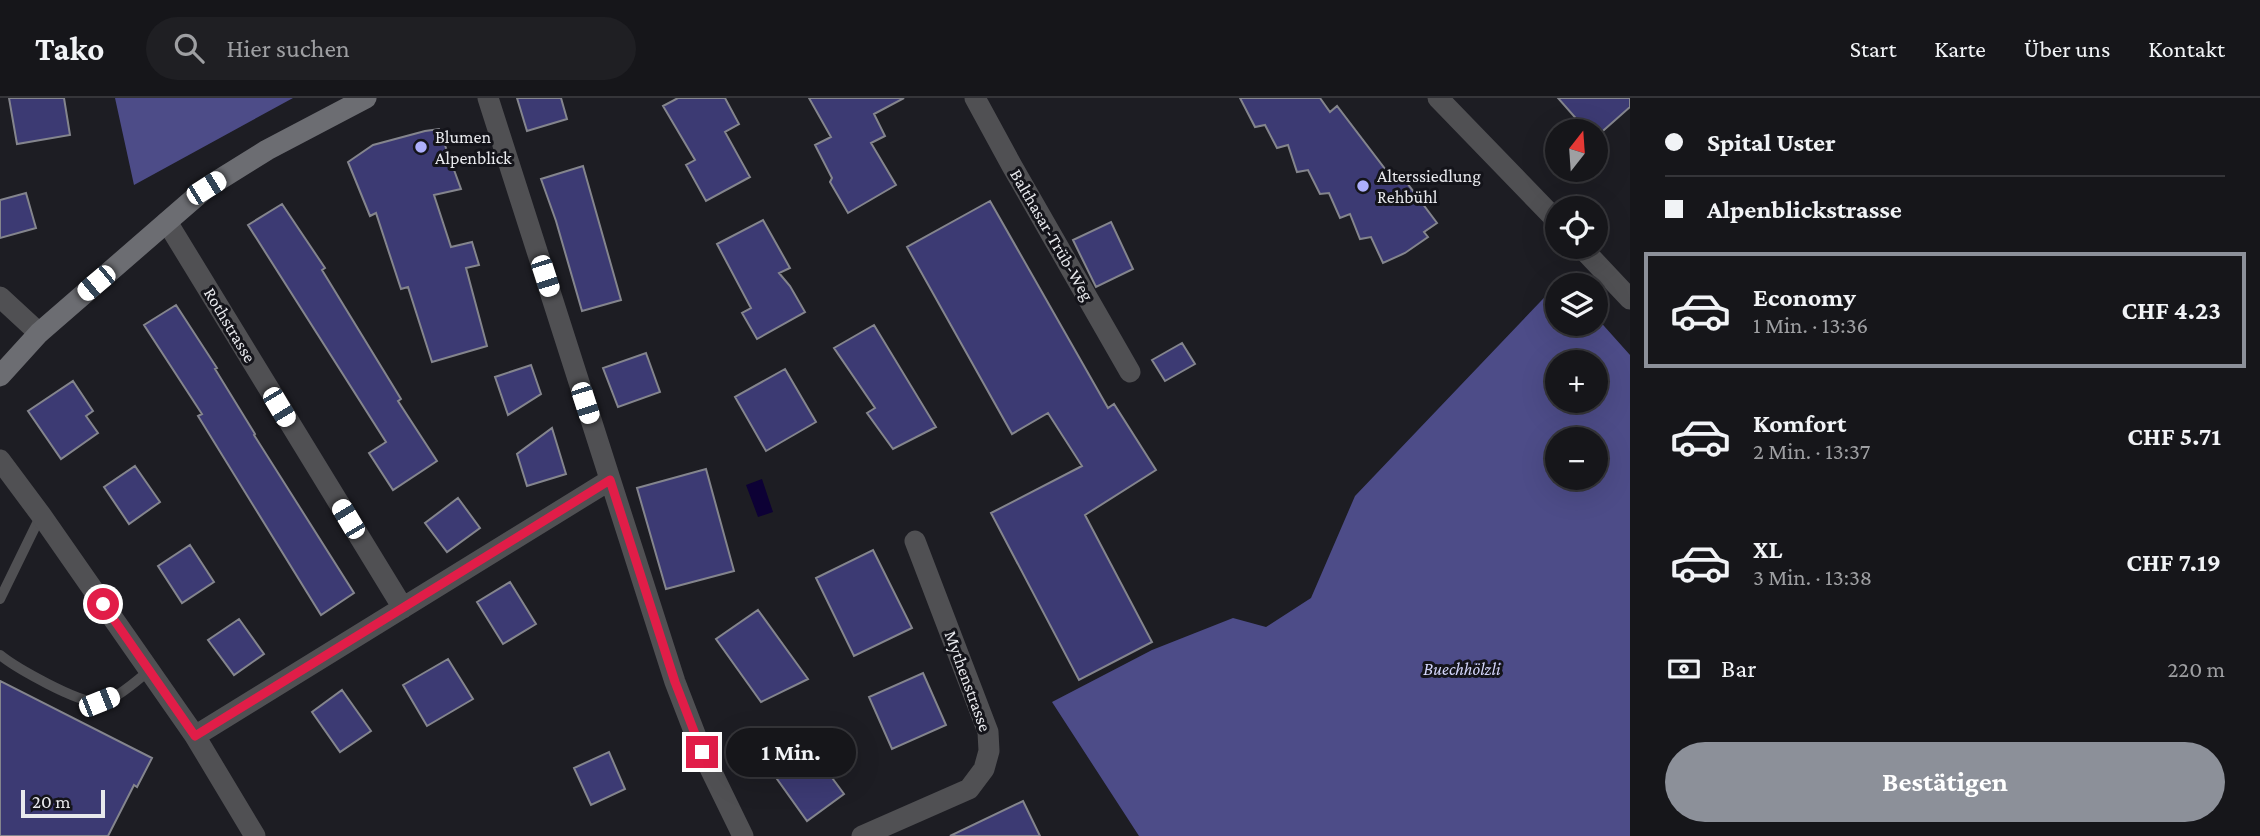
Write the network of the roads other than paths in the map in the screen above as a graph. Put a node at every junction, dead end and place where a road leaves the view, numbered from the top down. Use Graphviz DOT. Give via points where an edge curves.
graph roads {
  1 [pos="366,98"];
  2 [pos="488,98"];
  3 [pos="975,98"];
  4 [pos="1438,98"];
  5 [pos="1545,209"];
  6 [pos="167,222"];
  7 [pos="1592,259"];
  8 [pos="0,297"];
  9 [pos="1630,299"];
  10 [pos="38,333"];
  11 [pos="1130,372"];
  12 [pos="0,376"];
  13 [pos="0,460"];
  14 [pos="610,480"];
  15 [pos="41,515"];
  16 [pos="915,541"];
  17 [pos="0,599"];
  18 [pos="403,608"];
  19 [pos="0,655"];
  20 [pos="150,670"];
  21 [pos="195,736"];
  22 [pos="255,836"];
  23 [pos="743,836"];
  24 [pos="862,836"];
  1 -- 6 [label="main road" via="206,188"];
  2 -- 14 [label="street"];
  3 -- 11 [label="street, Balthasar-Trüb-Weg"];
  4 -- 5 [label="street"];
  6 -- 10 [label="main road"];
  6 -- 18 [label="street, Rothstrasse"];
  7 -- 9 [label="street"];
  8 -- 10 [label="street"];
  10 -- 12 [label="main road"];
  13 -- 15 [label="street"];
  14 -- 18 [label="street"];
  14 -- 23 [label="street" via="675,682 702,752"];
  15 -- 17 [label="lane"];
  15 -- 20 [label="street"];
  16 -- 24 [label="street, Mythenstrasse" via="988,732 989,751 984,769 970,789"];
  18 -- 21 [label="street"];
  19 -- 20 [label="lane" via="73,696 99,702"];
  20 -- 21 [label="street"];
  21 -- 22 [label="street"];
}
